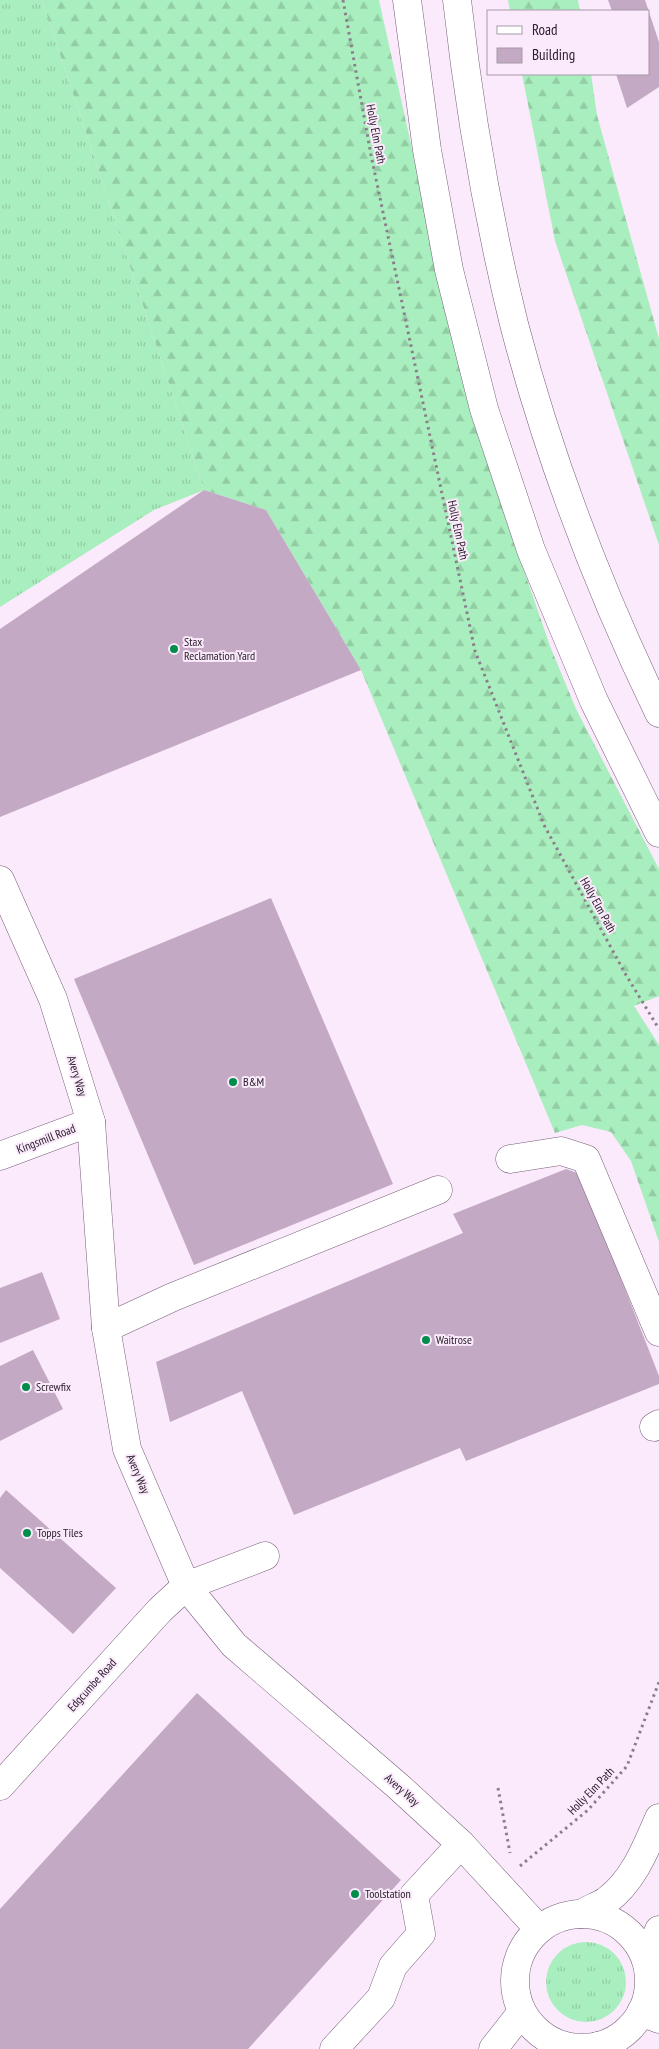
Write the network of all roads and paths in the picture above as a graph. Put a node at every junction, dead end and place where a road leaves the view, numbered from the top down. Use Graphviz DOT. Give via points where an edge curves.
graph roads {
  1 [pos="343,0"];
  2 [pos="408,0"];
  3 [pos="457,0"];
  4 [pos="659,713"];
  5 [pos="659,833"];
  6 [pos="0,880"];
  7 [pos="659,1029"];
  8 [pos="92,1122"];
  9 [pos="0,1156"];
  10 [pos="510,1159"];
  11 [pos="438,1190"];
  12 [pos="106,1328"];
  13 [pos="659,1332"];
  14 [pos="265,1556"];
  15 [pos="186,1586"];
  16 [pos="659,1682"];
  17 [pos="0,1786"];
  18 [pos="498,1788"];
  19 [pos="659,1818"];
  20 [pos="461,1844"];
  21 [pos="506,1878"];
  22 [pos="581,1914"];
  23 [pos="539,1929"];
  24 [pos="659,1930"];
  25 [pos="646,1960"];
  26 [pos="522,2012"];
  27 [pos="650,2015"];
  28 [pos="586,2048"];
  29 [pos="334,2049"];
  30 [pos="493,2049"];
  1 -- 7 [label="path, Holly Elm Path" via="371,155 475,651 544,825"];
  2 -- 5 [label="main road" via="428,150 449,270 484,409 531,550 594,701"];
  3 -- 4 [label="main road" via="486,194 514,324 550,446 593,565"];
  6 -- 8 [label="main road, Avery Way" via="53,999"];
  8 -- 9 [label="main road, Kingsmill Road"];
  8 -- 12 [label="main road, Avery Way"];
  10 -- 13 [label="main road" via="561,1151 586,1159"];
  11 -- 12 [label="main road"];
  12 -- 15 [label="main road, Avery Way" via="127,1449"];
  14 -- 15 [label="main road"];
  15 -- 17 [label="main road, Edgcumbe Road" via="160,1610"];
  15 -- 20 [label="main road, Avery Way" via="234,1645"];
  16 -- 21 [label="path, Holly Elm Path" via="626,1766 588,1810"];
  18 -- 21 [label="path"];
  19 -- 22 [label="main road" via="636,1867 623,1886"];
  20 -- 21 [label="main road, Avery Way"];
  20 -- 29 [label="main road" via="414,1895 421,1934 393,1966 381,1998"];
  21 -- 23 [label="main road, Avery Way"];
  22 -- 23 [label="main road" via="559,1918"];
  22 -- 25 [label="main road" via="602,1917 621,1926 636,1942"];
  23 -- 26 [label="main road" via="525,1946 516,1967 516,1990"];
  24 -- 25 [label="main road"];
  25 -- 27 [label="main road"];
  26 -- 28 [label="main road" via="536,2030 554,2042"];
  26 -- 30 [label="main road"];
  27 -- 28 [label="main road" via="616,2039"];
}
